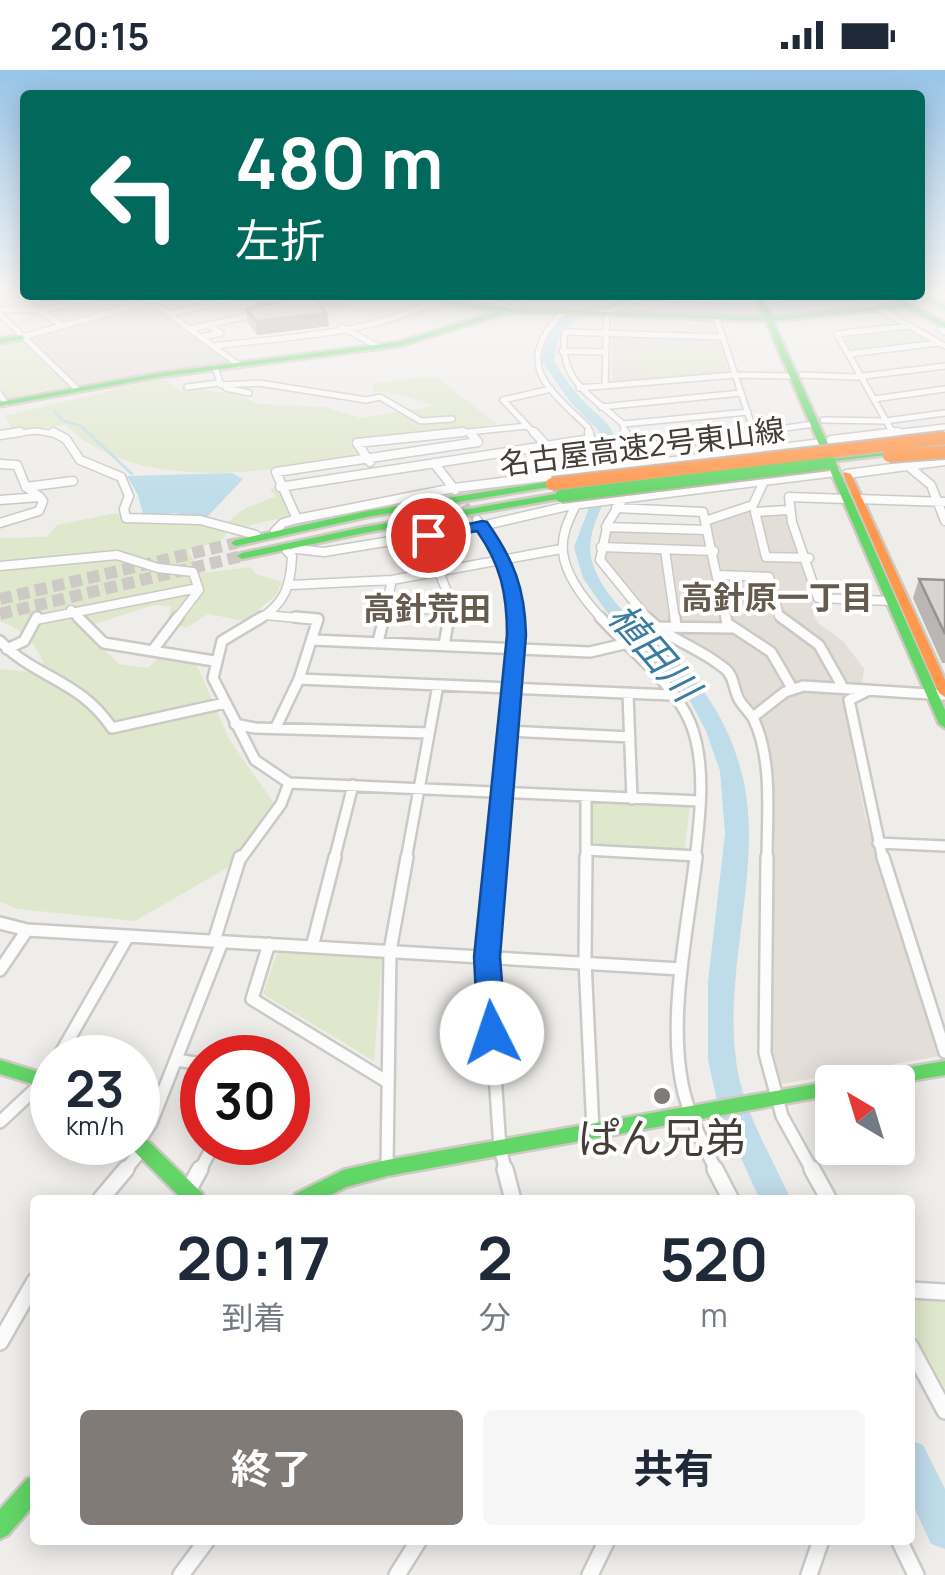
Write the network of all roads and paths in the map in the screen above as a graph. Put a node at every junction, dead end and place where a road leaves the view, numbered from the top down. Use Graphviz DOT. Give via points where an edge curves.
graph roads {
  1 [pos="48,361"];
  2 [pos="235,361"];
  3 [pos="271,361"];
  4 [pos="537,361"];
  5 [pos="565,361"];
  6 [pos="606,361"];
  7 [pos="730,361"];
  8 [pos="791,361"];
  9 [pos="853,361"];
  10 [pos="240,365"];
  11 [pos="945,366"];
  12 [pos="735,375"];
  13 [pos="798,376"];
  14 [pos="862,376"];
  15 [pos="218,379"];
  16 [pos="605,386"];
  17 [pos="187,387"];
  18 [pos="580,388"];
  19 [pos="77,389"];
  20 [pos="551,389"];
  21 [pos="945,390"];
  22 [pos="249,393"];
  23 [pos="742,393"];
  24 [pos="874,399"];
  25 [pos="2,401"];
  26 [pos="602,406"];
  27 [pos="748,412"];
  28 [pos="945,413"];
  29 [pos="452,419"];
  30 [pos="885,421"];
  31 [pos="818,422"];
  32 [pos="623,424"];
  33 [pos="527,426"];
  34 [pos="945,428"];
  35 [pos="755,433"];
  36 [pos="471,434"];
  37 [pos="0,435"];
  38 [pos="590,438"];
  39 [pos="945,443"];
  40 [pos="546,446"];
  41 [pos="628,450"];
  42 [pos="760,450"];
  43 [pos="898,451"];
  44 [pos="834,457"];
  45 [pos="368,458"];
  46 [pos="945,461"];
  47 [pos="434,463"];
  48 [pos="0,464"];
  49 [pos="773,467"];
  50 [pos="630,468"];
  51 [pos="594,470"];
  52 [pos="376,472"];
  53 [pos="766,480"];
  54 [pos="73,481"];
  55 [pos="945,483"];
  56 [pos="931,485"];
  57 [pos="280,486"];
  58 [pos="26,487"];
  59 [pos="459,493"];
  60 [pos="563,495"];
  61 [pos="40,497"];
  62 [pos="619,499"];
  63 [pos="852,499"];
  64 [pos="0,500"];
  65 [pos="941,502"];
  66 [pos="788,510"];
  67 [pos="297,519"];
  68 [pos="945,521"];
  69 [pos="0,522"];
  70 [pos="480,523"];
  71 [pos="707,525"];
  72 [pos="606,528"];
  73 [pos="275,531"];
  74 [pos="256,535"];
  75 [pos="601,547"];
  76 [pos="562,549"];
  77 [pos="295,550"];
  78 [pos="665,550"];
  79 [pos="714,552"];
  80 [pos="809,558"];
  81 [pos="505,559"];
  82 [pos="0,566"];
  83 [pos="440,572"];
  84 [pos="718,575"];
  85 [pos="392,580"];
  86 [pos="292,585"];
  87 [pos="198,588"];
  88 [pos="892,600"];
  89 [pos="386,608"];
  90 [pos="72,610"];
  91 [pos="451,610"];
  92 [pos="265,615"];
  93 [pos="655,626"];
  94 [pos="676,627"];
  95 [pos="734,628"];
  96 [pos="313,640"];
  97 [pos="378,642"];
  98 [pos="624,644"];
  99 [pos="4,645"];
  100 [pos="444,645"];
  101 [pos="513,648"];
  102 [pos="153,650"];
  103 [pos="214,661"];
  104 [pos="300,679"];
  105 [pos="840,684"];
  106 [pos="438,685"];
  107 [pos="510,688"];
  108 [pos="792,688"];
  109 [pos="870,690"];
  110 [pos="628,694"];
  111 [pos="941,694"];
  112 [pos="671,696"];
  113 [pos="225,702"];
  114 [pos="753,717"];
  115 [pos="234,724"];
  116 [pos="945,724"];
  117 [pos="276,728"];
  118 [pos="507,731"];
  119 [pos="430,733"];
  120 [pos="630,737"];
  121 [pos="289,783"];
  122 [pos="353,785"];
  123 [pos="419,788"];
  124 [pos="502,794"];
  125 [pos="586,797"];
  126 [pos="632,799"];
  127 [pos="700,802"];
  128 [pos="878,843"];
  129 [pos="945,846"];
  130 [pos="586,850"];
  131 [pos="696,856"];
  132 [pos="0,923"];
  133 [pos="27,930"];
  134 [pos="128,936"];
  135 [pos="218,941"];
  136 [pos="269,944"];
  137 [pos="312,947"];
  138 [pos="390,951"];
  139 [pos="487,957"];
  140 [pos="585,961"];
  141 [pos="681,969"];
  142 [pos="0,970"];
  143 [pos="71,1035"];
  144 [pos="945,1052"];
  145 [pos="176,1060"];
  146 [pos="180,1061"];
  147 [pos="0,1067"];
  148 [pos="945,1068"];
  149 [pos="30,1073"];
  150 [pos="915,1073"];
  151 [pos="386,1081"];
  152 [pos="815,1091"];
  153 [pos="30,1095"];
  154 [pos="774,1098"];
  155 [pos="160,1100"];
  156 [pos="693,1113"];
  157 [pos="0,1122"];
  158 [pos="593,1131"];
  159 [pos="500,1148"];
  160 [pos="125,1165"];
  161 [pos="160,1165"];
  162 [pos="205,1165"];
  163 [pos="387,1168"];
  164 [pos="104,1195"];
  165 [pos="191,1195"];
  166 [pos="192,1195"];
  167 [pos="312,1195"];
  168 [pos="512,1195"];
  169 [pos="729,1195"];
  170 [pos="827,1195"];
  171 [pos="915,1290"];
  172 [pos="30,1291"];
  173 [pos="945,1292"];
  174 [pos="0,1342"];
  175 [pos="915,1355"];
  176 [pos="945,1411"];
  177 [pos="30,1493"];
  178 [pos="0,1527"];
  179 [pos="203,1545"];
  180 [pos="417,1545"];
  181 [pos="606,1545"];
  182 [pos="819,1545"];
  183 [pos="901,1545"];
  184 [pos="598,1572"];
  185 [pos="181,1575"];
  186 [pos="397,1575"];
  187 [pos="809,1575"];
  188 [pos="916,1575"];
  1 -- 19 [label="street"];
  2 -- 10 [label="street"];
  3 -- 10 [label="main road"];
  4 -- 20 [label="street"];
  5 -- 18 [label="street"];
  6 -- 16 [label="street"];
  7 -- 12 [label="street"];
  8 -- 13 [label="main road"];
  9 -- 14 [label="street"];
  10 -- 15 [label="main road"];
  11 -- 14 [label="street"];
  12 -- 13 [label="street"];
  12 -- 16 [label="street"];
  12 -- 23 [label="street"];
  13 -- 14 [label="street"];
  13 -- 31 [label="main road"];
  14 -- 24 [label="street"];
  15 -- 17 [label="street"];
  15 -- 19 [label="main road"];
  15 -- 22 [label="street"];
  15 -- 29 [label="street" via="380,398 421,421"];
  16 -- 18 [label="street"];
  18 -- 26 [label="street"];
  19 -- 25 [label="main road"];
  20 -- 33 [label="street" via="503,400"];
  20 -- 38 [label="street" via="588,427"];
  21 -- 24 [label="street"];
  23 -- 26 [label="street"];
  23 -- 27 [label="street"];
  24 -- 30 [label="street"];
  26 -- 32 [label="street"];
  27 -- 32 [label="street"];
  27 -- 35 [label="street"];
  28 -- 30 [label="street"];
  30 -- 31 [label="street"];
  30 -- 43 [label="street"];
  31 -- 35 [label="street"];
  31 -- 44 [label="main road"];
  32 -- 41 [label="street"];
  33 -- 36 [label="street"];
  33 -- 40 [label="street"];
  34 -- 43 [label="street"];
  35 -- 41 [label="street"];
  35 -- 42 [label="street"];
  36 -- 45 [label="street" via="478,442"];
  36 -- 45 [label="street" via="358,443"];
  37 -- 74 [label="street" via="40,431 73,441 80,460 121,477 129,496 126,518 135,523 168,517"];
  38 -- 40 [label="street"];
  38 -- 51 [label="street"];
  39 -- 43 [label="main road, bridge"];
  39 -- 43 [label="main road, bridge"];
  40 -- 47 [label="street"];
  41 -- 50 [label="street"];
  42 -- 44 [label="street"];
  42 -- 50 [label="street"];
  43 -- 44 [label="main road"];
  43 -- 46 [label="street"];
  43 -- 56 [label="street"];
  43 -- 60 [label="main road, 名古屋高速2号東山線, bridge"];
  44 -- 53 [label="street"];
  44 -- 60 [label="main road, bridge"];
  44 -- 63 [label="main road"];
  45 -- 52 [label="street"];
  45 -- 57 [label="street" via="276,472"];
  47 -- 52 [label="street"];
  47 -- 59 [label="street"];
  48 -- 58 [label="street" via="18,465"];
  49 -- 53 [label="street"];
  50 -- 51 [label="street"];
  51 -- 59 [label="street"];
  51 -- 60 [label="street"];
  52 -- 57 [label="street"];
  53 -- 62 [label="street"];
  53 -- 71 [label="street" via="753,505"];
  54 -- 58 [label="street"];
  55 -- 56 [label="street"];
  56 -- 65 [label="street"];
  57 -- 67 [label="street"];
  58 -- 61 [label="street"];
  59 -- 60 [label="main road, 名古屋高速2号東山線"];
  59 -- 67 [label="street"];
  59 -- 77 [label="main road, 名古屋高速2号東山線" via="239,550"];
  60 -- 62 [label="street"];
  60 -- 70 [label="street"];
  60 -- 76 [label="street"];
  60 -- 77 [label="main road, 名古屋高速2号東山線"];
  61 -- 64 [label="street"];
  61 -- 69 [label="street" via="40,510"];
  62 -- 71 [label="street" via="703,512"];
  62 -- 72 [label="street"];
  63 -- 65 [label="street"];
  63 -- 66 [label="street" via="788,498"];
  63 -- 88 [label="main road"];
  63 -- 111 [label="main road"];
  65 -- 68 [label="street"];
  66 -- 80 [label="street"];
  66 -- 80 [label="street" via="755,512 766,557"];
  67 -- 73 [label="street"];
  70 -- 77 [label="street" via="324,552"];
  70 -- 81 [label="street"];
  71 -- 72 [label="street"];
  71 -- 79 [label="street"];
  72 -- 75 [label="street"];
  75 -- 78 [label="street"];
  75 -- 93 [label="street" via="600,560"];
  76 -- 81 [label="street"];
  76 -- 98 [label="street" via="586,606"];
  77 -- 86 [label="street"];
  78 -- 79 [label="street"];
  78 -- 94 [label="street"];
  79 -- 84 [label="street"];
  80 -- 88 [label="street" via="818,598"];
  81 -- 83 [label="street"];
  81 -- 101 [label="street" via="516,598"];
  82 -- 87 [label="street" via="123,554 158,571 193,572"];
  83 -- 85 [label="street"];
  83 -- 91 [label="street"];
  84 -- 95 [label="street" via="727,623"];
  84 -- 105 [label="street" via="769,577 778,616 819,646"];
  85 -- 86 [label="street"];
  85 -- 89 [label="street"];
  86 -- 92 [label="street"];
  87 -- 90 [label="street"];
  87 -- 102 [label="street"];
  88 -- 111 [label="main road"];
  89 -- 91 [label="street"];
  89 -- 97 [label="street"];
  90 -- 99 [label="street" via="37,617 24,640"];
  90 -- 102 [label="street" via="104,643"];
  91 -- 100 [label="street"];
  92 -- 96 [label="street" via="318,619"];
  92 -- 103 [label="street" via="225,638"];
  93 -- 94 [label="street"];
  93 -- 114 [label="street" via="729,671 738,700"];
  94 -- 95 [label="street"];
  95 -- 108 [label="street" via="771,652"];
  96 -- 97 [label="street"];
  96 -- 104 [label="street"];
  97 -- 100 [label="street"];
  98 -- 101 [label="street" via="590,652"];
  98 -- 112 [label="street"];
  99 -- 113 [label="street" via="98,705 112,728"];
  100 -- 101 [label="street"];
  101 -- 107 [label="street"];
  102 -- 103 [label="street"];
  103 -- 113 [label="street" via="212,678"];
  104 -- 106 [label="street"];
  104 -- 117 [label="street"];
  105 -- 108 [label="street"];
  105 -- 109 [label="street"];
  106 -- 107 [label="street"];
  106 -- 119 [label="street"];
  107 -- 110 [label="street"];
  107 -- 118 [label="street"];
  108 -- 114 [label="street"];
  109 -- 111 [label="street"];
  109 -- 128 [label="street" via="849,700"];
  110 -- 112 [label="street"];
  110 -- 120 [label="street"];
  111 -- 116 [label="main road"];
  112 -- 127 [label="street" via="696,742"];
  113 -- 115 [label="street"];
  114 -- 154 [label="street" via="766,790 765,1053"];
  115 -- 117 [label="street"];
  115 -- 121 [label="street" via="260,766"];
  117 -- 119 [label="street"];
  118 -- 120 [label="street"];
  118 -- 124 [label="street"];
  119 -- 123 [label="street"];
  120 -- 126 [label="street"];
  121 -- 122 [label="street"];
  121 -- 135 [label="street" via="281,804 242,852"];
  122 -- 123 [label="street"];
  122 -- 137 [label="street"];
  123 -- 124 [label="street"];
  123 -- 138 [label="street"];
  124 -- 125 [label="street"];
  124 -- 139 [label="street"];
  125 -- 126 [label="street"];
  125 -- 130 [label="street"];
  126 -- 127 [label="street"];
  127 -- 131 [label="street"];
  128 -- 129 [label="street"];
  128 -- 144 [label="street"];
  130 -- 131 [label="street"];
  130 -- 140 [label="street"];
  131 -- 141 [label="street"];
  132 -- 133 [label="street"];
  133 -- 134 [label="street"];
  133 -- 142 [label="street"];
  134 -- 135 [label="street"];
  134 -- 143 [label="street"];
  135 -- 136 [label="street"];
  135 -- 145 [label="street"];
  136 -- 137 [label="street"];
  136 -- 151 [label="street" via="252,998"];
  137 -- 138 [label="street"];
  138 -- 139 [label="street"];
  138 -- 151 [label="street"];
  139 -- 140 [label="street"];
  139 -- 159 [label="street"];
  140 -- 141 [label="street"];
  140 -- 158 [label="street"];
  141 -- 156 [label="street" via="678,1064"];
  145 -- 146 [label="street"];
  145 -- 155 [label="street"];
  147 -- 149 [label="main road"];
  148 -- 150 [label="main road"];
  151 -- 163 [label="street"];
  152 -- 154 [label="main road"];
  153 -- 157 [label="street"];
  154 -- 156 [label="main road"];
  154 -- 170 [label="street"];
  156 -- 158 [label="main road"];
  156 -- 169 [label="street"];
  158 -- 159 [label="main road"];
  159 -- 163 [label="main road"];
  159 -- 168 [label="street"];
  160 -- 164 [label="street"];
  161 -- 165 [label="main road"];
  162 -- 166 [label="street"];
  163 -- 167 [label="main road"];
  171 -- 173 [label="street"];
  172 -- 174 [label="street"];
  175 -- 176 [label="street"];
  177 -- 178 [label="main road"];
  179 -- 185 [label="street"];
  180 -- 186 [label="street"];
  181 -- 184 [label="street"];
  182 -- 187 [label="street"];
  183 -- 188 [label="street"];
}
